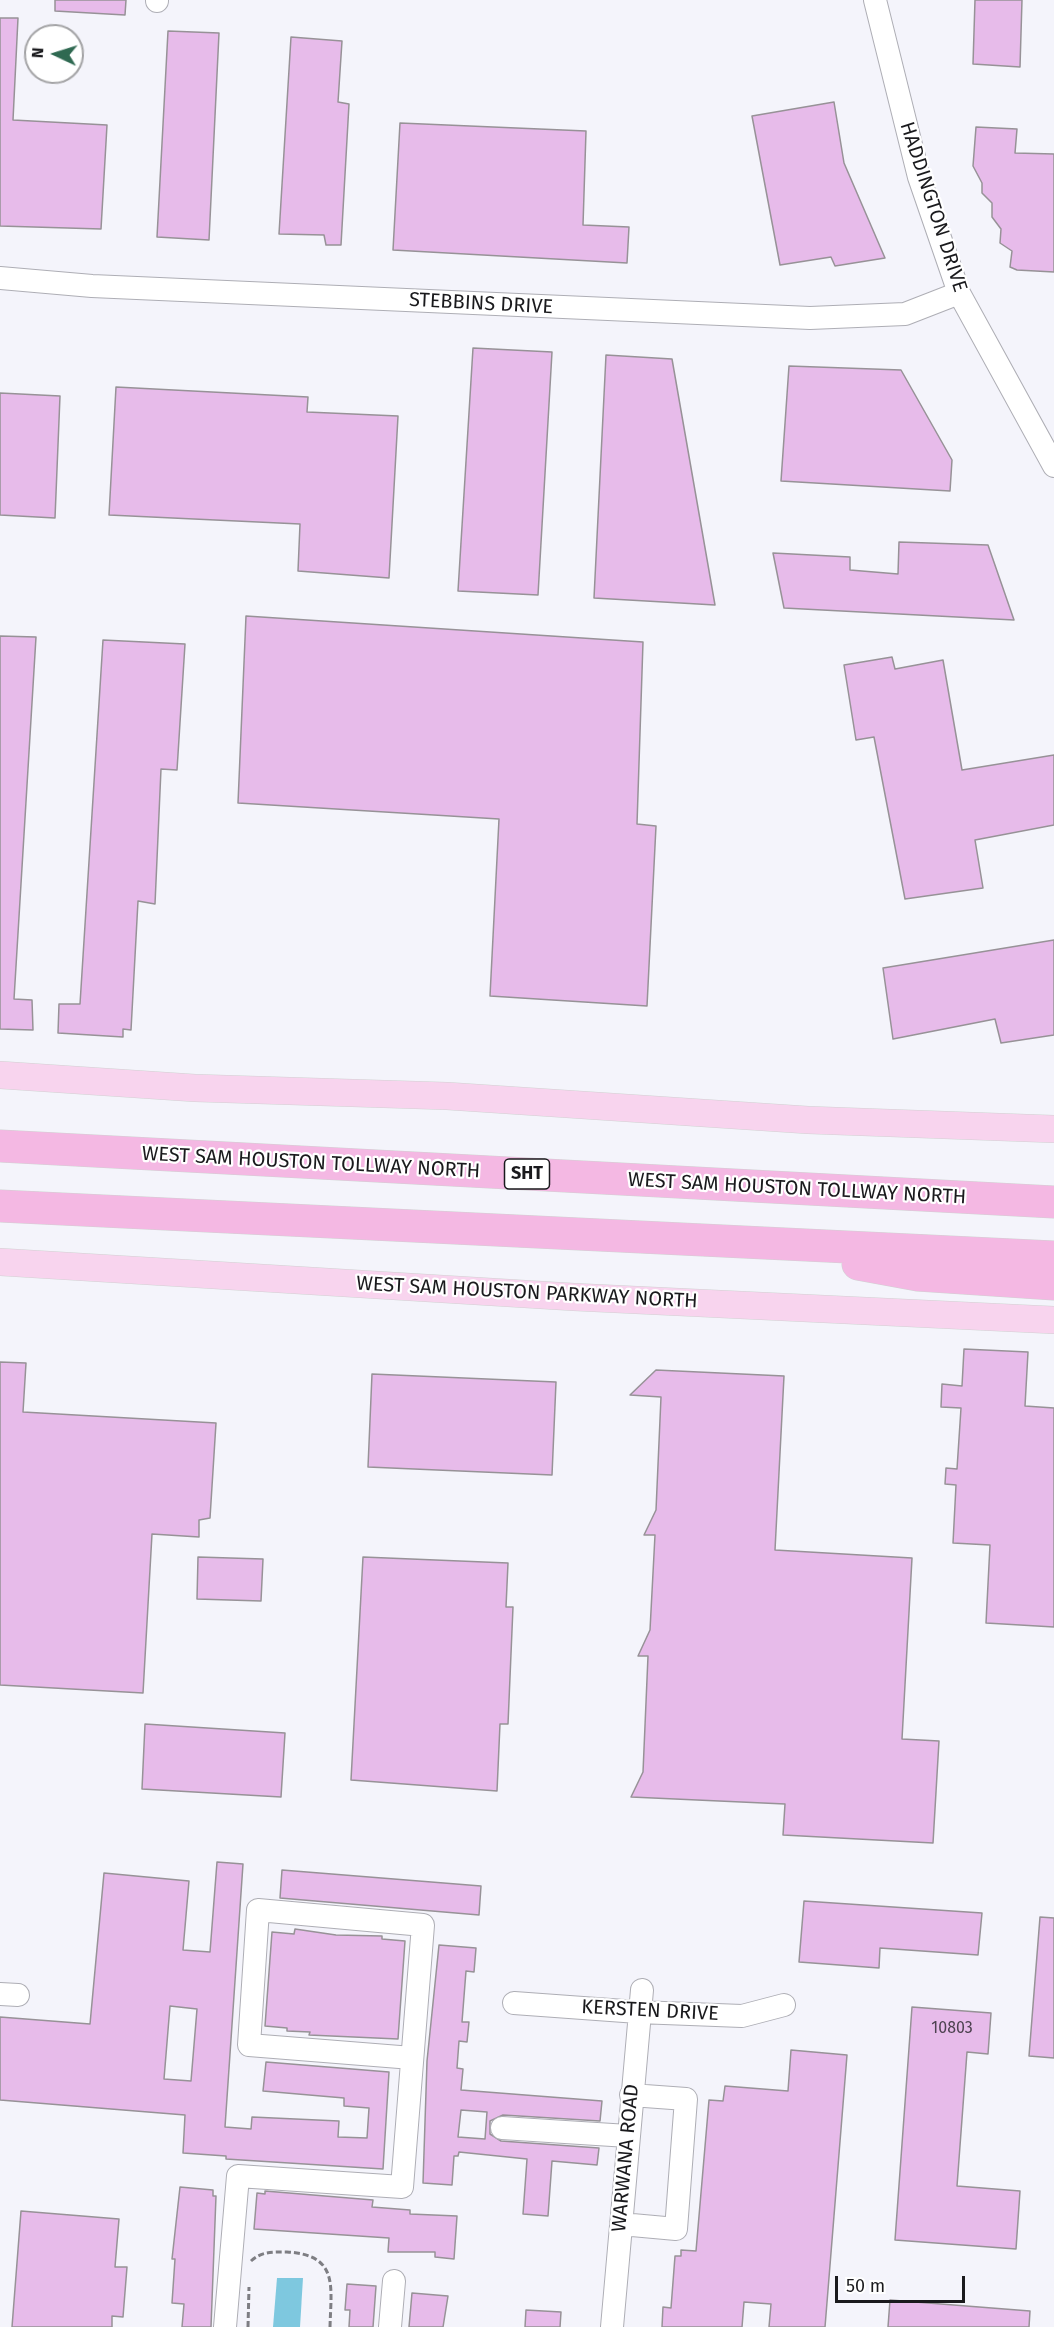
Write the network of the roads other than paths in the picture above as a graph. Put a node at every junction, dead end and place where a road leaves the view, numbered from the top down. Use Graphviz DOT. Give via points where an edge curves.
graph roads {
  1 [pos="875,0"];
  2 [pos="0,278"];
  3 [pos="959,293"];
  4 [pos="1048,441"];
  5 [pos="1054,466"];
  6 [pos="0,1076"];
  7 [pos="1054,1129"];
  8 [pos="0,1146"];
  9 [pos="1054,1202"];
  10 [pos="0,1206"];
  11 [pos="745,1242"];
  12 [pos="1054,1257"];
  13 [pos="0,1262"];
  14 [pos="1054,1284"];
  15 [pos="1054,1320"];
  16 [pos="642,1990"];
  17 [pos="514,2003"];
  18 [pos="784,2005"];
  19 [pos="638,2012"];
  20 [pos="412,2058"];
  21 [pos="631,2095"];
  22 [pos="502,2128"];
  23 [pos="628,2136"];
  24 [pos="621,2224"];
  25 [pos="394,2281"];
  26 [pos="225,2327"];
  27 [pos="390,2327"];
  28 [pos="612,2327"];
  1 -- 3 [label="street, HADDINGTON DRIVE" via="919,177"];
  2 -- 3 [label="street, STEBBINS DRIVE" via="92,286 799,318 905,314"];
  3 -- 4 [label="street, HADDINGTON DRIVE"];
  4 -- 5 [label="street, HADDINGTON DRIVE"];
  6 -- 7 [label="main road" via="447,1096 808,1120"];
  8 -- 9 [label="highway, WEST SAM HOUSTON TOLLWAY NORTH / SHT"];
  10 -- 11 [label="highway"];
  11 -- 12 [label="highway"];
  11 -- 14 [label="highway" via="918,1275"];
  13 -- 15 [label="main road, WEST SAM HOUSTON PARKWAY NORTH" via="574,1297"];
  16 -- 19 [label="street, WARWANA ROAD"];
  17 -- 19 [label="street, KERSTEN DRIVE"];
  18 -- 19 [label="street, KERSTEN DRIVE" via="742,2016"];
  19 -- 21 [label="street, WARWANA ROAD"];
  20 -- 20 [label="street" via="423,1925 258,1910 249,2045"];
  20 -- 26 [label="street" via="402,2187 238,2176"];
  21 -- 23 [label="street, WARWANA ROAD"];
  21 -- 24 [label="street" via="686,2099 676,2229"];
  22 -- 23 [label="street"];
  23 -- 24 [label="street, WARWANA ROAD"];
  24 -- 28 [label="street, WARWANA ROAD"];
  25 -- 27 [label="street"];
}
